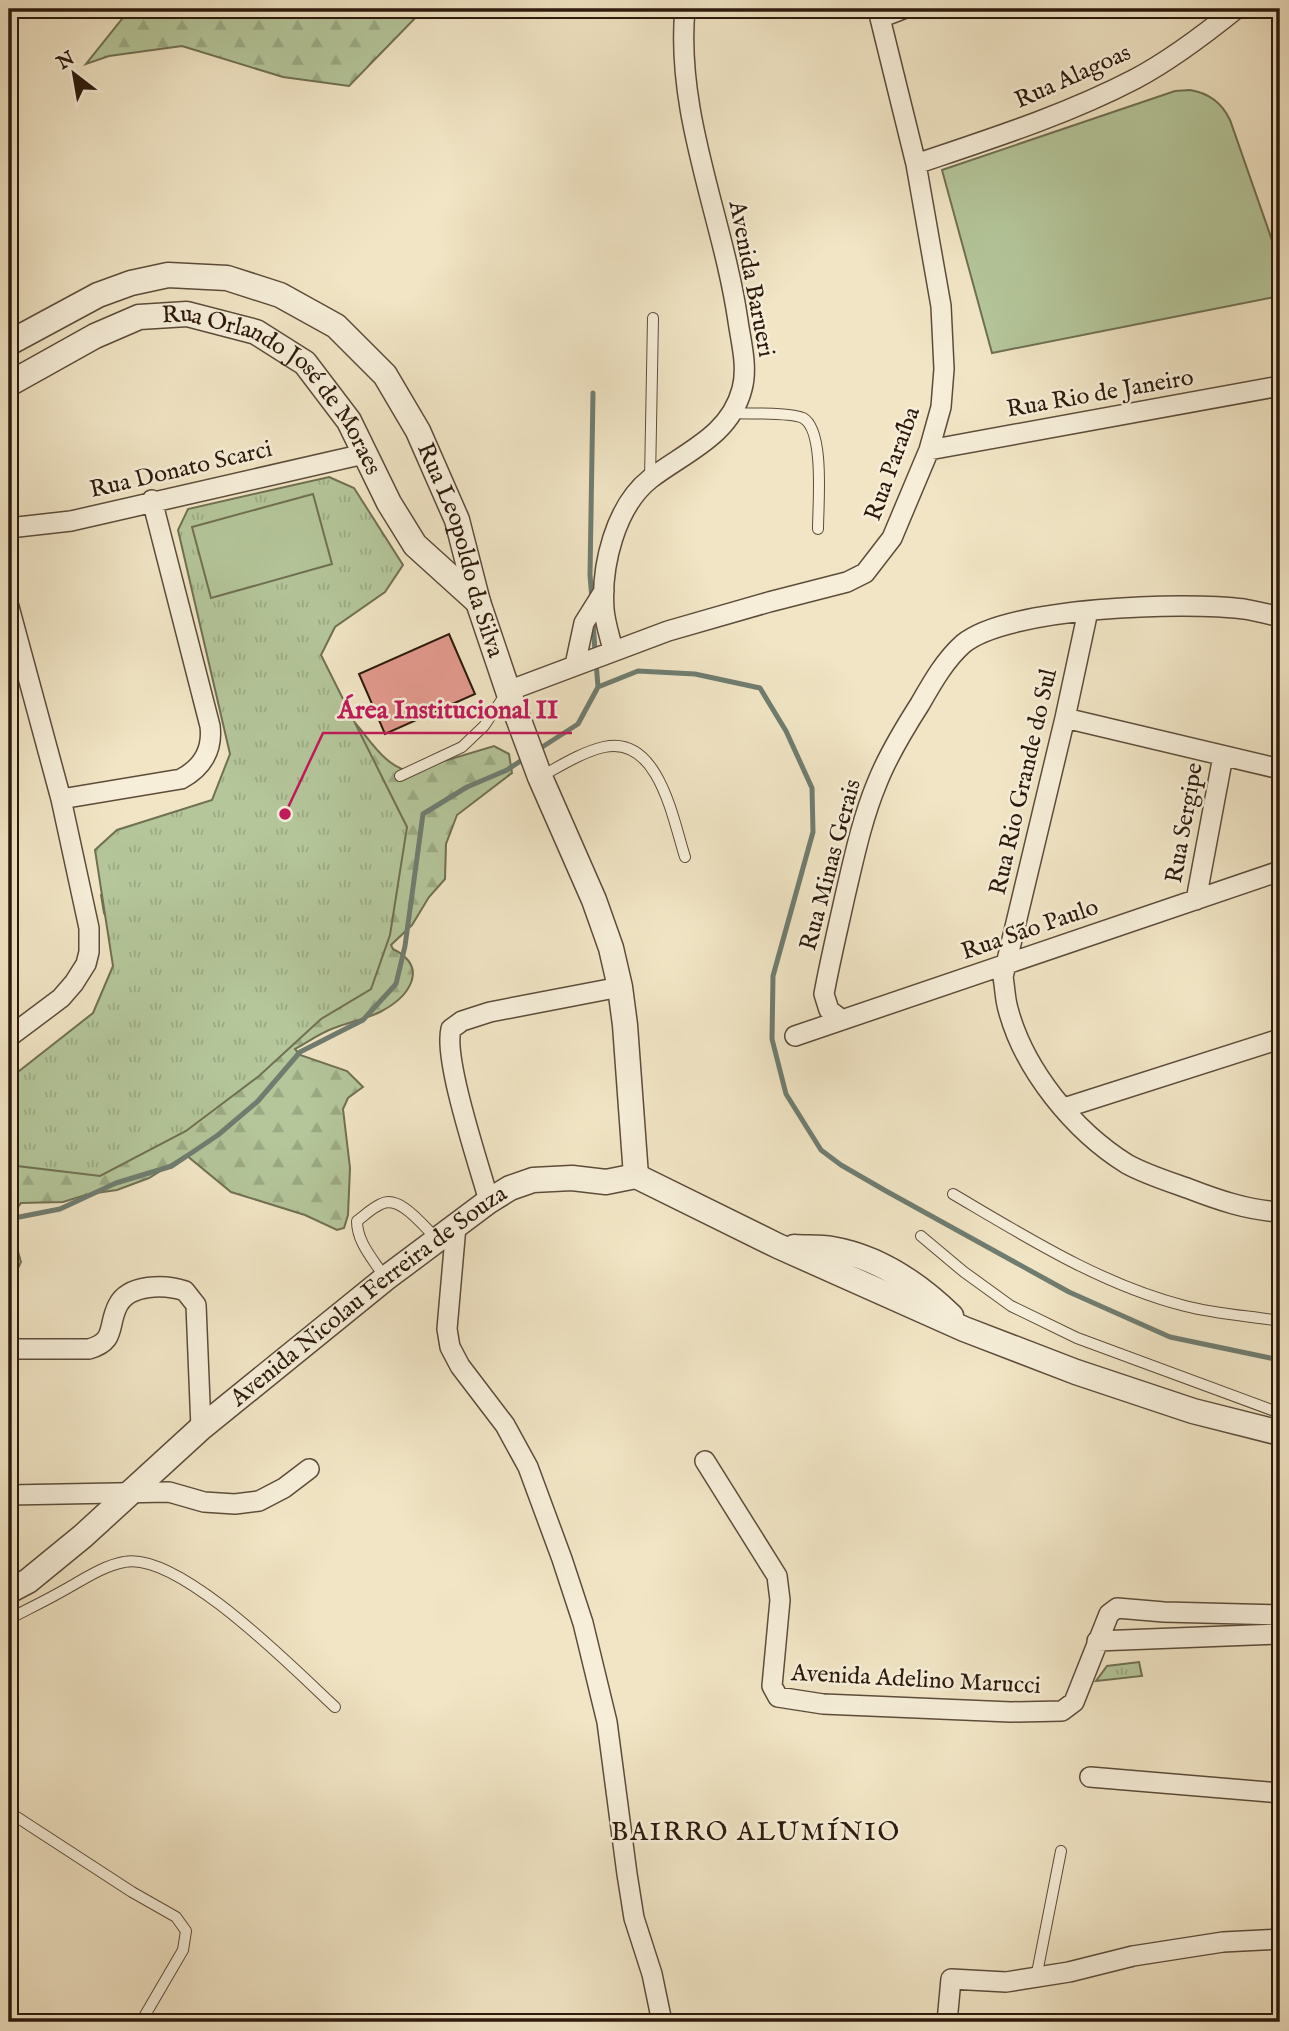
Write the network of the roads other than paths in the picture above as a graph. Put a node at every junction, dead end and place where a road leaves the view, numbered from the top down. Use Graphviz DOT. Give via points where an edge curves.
graph roads {
  1 [pos="685,9"];
  2 [pos="903,9"];
  3 [pos="1236,9"];
  4 [pos="879,13"];
  5 [pos="916,164"];
  6 [pos="653,318"];
  7 [pos="9,343"];
  8 [pos="9,384"];
  9 [pos="1280,386"];
  10 [pos="732,413"];
  11 [pos="929,450"];
  12 [pos="364,454"];
  13 [pos="650,480"];
  14 [pos="152,500"];
  15 [pos="9,528"];
  16 [pos="818,529"];
  17 [pos="604,591"];
  18 [pos="478,602"];
  19 [pos="9,607"];
  20 [pos="1088,611"];
  21 [pos="1280,617"];
  22 [pos="613,650"];
  23 [pos="575,665"];
  24 [pos="508,691"];
  25 [pos="1065,718"];
  26 [pos="1223,756"];
  27 [pos="1280,769"];
  28 [pos="400,776"];
  29 [pos="541,777"];
  30 [pos="61,799"];
  31 [pos="685,858"];
  32 [pos="1280,871"];
  33 [pos="1196,900"];
  34 [pos="1008,964"];
  35 [pos="621,987"];
  36 [pos="842,1020"];
  37 [pos="795,1036"];
  38 [pos="9,1037"];
  39 [pos="1280,1039"];
  40 [pos="1064,1108"];
  41 [pos="636,1177"];
  42 [pos="953,1194"];
  43 [pos="489,1201"];
  44 [pos="1280,1212"];
  45 [pos="447,1233"];
  46 [pos="921,1236"];
  47 [pos="386,1278"];
  48 [pos="1280,1321"];
  49 [pos="9,1349"];
  50 [pos="1280,1413"];
  51 [pos="201,1428"];
  52 [pos="1280,1433"];
  53 [pos="705,1461"];
  54 [pos="309,1468"];
  55 [pos="9,1495"];
  56 [pos="128,1495"];
  57 [pos="9,1591"];
  58 [pos="1164,1612"];
  59 [pos="1280,1615"];
  60 [pos="9,1619"];
  61 [pos="1280,1634"];
  62 [pos="1165,1638"];
  63 [pos="1097,1641"];
  64 [pos="335,1707"];
  65 [pos="1090,1777"];
  66 [pos="1280,1793"];
  67 [pos="9,1812"];
  68 [pos="1060,1851"];
  69 [pos="1280,1939"];
  70 [pos="1036,1979"];
  71 [pos="141,2022"];
  72 [pos="662,2022"];
  73 [pos="947,2022"];
  1 -- 10 [label="street, Avenida Barueri" via="683,59 689,108 734,293 744,366 743,388"];
  2 -- 4 [label="street, Rua Paraíba"];
  3 -- 5 [label="street, Rua Alagoas" via="1178,52 1107,93"];
  4 -- 5 [label="street, Rua Paraíba"];
  5 -- 11 [label="street, Rua Paraíba" via="941,306 944,369 941,407"];
  6 -- 13 [label="lane"];
  7 -- 18 [label="street, Rua Leopoldo da Silva" via="98,296 131,282 167,275 227,278 280,295 336,326 384,375 418,431 457,520"];
  8 -- 12 [label="street, Rua Orlando José de Moraes" via="139,317 187,314 256,332 305,362 349,421"];
  9 -- 11 [label="street, Rua Rio de Janeiro"];
  10 -- 13 [label="street, Avenida Barueri" via="715,434"];
  10 -- 16 [label="lane" via="792,416 809,424 817,442"];
  11 -- 22 [label="street, Rua Paraíba" via="892,538 865,573"];
  12 -- 14 [label="street, Rua Donato Scarci"];
  12 -- 18 [label="street, Rua Orlando José de Moraes" via="415,545"];
  13 -- 17 [label="street, Avenida Barueri" via="629,499 616,527"];
  14 -- 15 [label="street, Rua Donato Scarci" via="71,521"];
  14 -- 30 [label="street" via="210,726 208,750 201,765 181,779"];
  17 -- 22 [label="street, Avenida Barueri"];
  17 -- 23 [label="street, Avenida Barueri" via="584,623"];
  18 -- 24 [label="street, Rua Leopoldo da Silva"];
  19 -- 30 [label="street"];
  20 -- 21 [label="street, Rua Minas Gerais" via="1210,607"];
  20 -- 25 [label="street, Rua Rio Grande do Sul"];
  20 -- 36 [label="street, Rua Minas Gerais" via="1017,621 982,632 949,659 910,720 877,783 847,888 824,994 829,1010"];
  22 -- 23 [label="street, Rua Paraíba"];
  23 -- 24 [label="street, Rua Paraíba"];
  24 -- 28 [label="lane" via="484,726 462,747"];
  24 -- 29 [label="street, Rua Leopoldo da Silva"];
  25 -- 26 [label="street"];
  25 -- 34 [label="street, Rua Rio Grande do Sul"];
  26 -- 27 [label="street"];
  26 -- 33 [label="street, Rua Sergipe"];
  29 -- 31 [label="lane" via="605,747 626,746 639,753 656,773"];
  29 -- 35 [label="street, Rua Leopoldo da Silva" via="594,900"];
  30 -- 38 [label="street" via="89,928 89,952 80,974 61,998"];
  32 -- 33 [label="street, Rua São Paulo"];
  33 -- 34 [label="street, Rua São Paulo"];
  34 -- 36 [label="street, Rua São Paulo"];
  34 -- 40 [label="street, Rua Rio Grande do Sul" via="1003,977 1018,1038"];
  35 -- 41 [label="street, Rua Leopoldo da Silva"];
  35 -- 43 [label="street" via="490,1012 451,1029 453,1069"];
  36 -- 37 [label="street, Rua São Paulo"];
  39 -- 40 [label="street"];
  40 -- 44 [label="street, Rua Rio Grande do Sul" via="1102,1146 1130,1165 1220,1201"];
  41 -- 43 [label="street, Avenida Nicolau Ferreira de Souza" via="606,1182 533,1180"];
  41 -- 52 [label="street" via="964,1329 1089,1377"];
  42 -- 48 [label="lane" via="1134,1290 1186,1306"];
  43 -- 45 [label="street, Avenida Nicolau Ferreira de Souza"];
  45 -- 47 [label="street, Avenida Nicolau Ferreira de Souza"];
  45 -- 47 [label="lane" via="393,1202 382,1202 357,1221 357,1230"];
  45 -- 72 [label="street" via="450,1347 505,1425 528,1467 583,1623 607,1722 634,1919"];
  46 -- 50 [label="lane" via="1011,1306 1077,1338"];
  47 -- 51 [label="street, Avenida Nicolau Ferreira de Souza"];
  49 -- 51 [label="street" via="100,1346 122,1299 156,1287 185,1291 196,1305"];
  51 -- 56 [label="street, Avenida Nicolau Ferreira de Souza"];
  53 -- 63 [label="street, Avenida Adelino Marucci" via="777,1576 780,1600 772,1686 778,1697 822,1704 1062,1711 1074,1702"];
  54 -- 56 [label="street" via="259,1501 204,1502 169,1492"];
  55 -- 56 [label="street"];
  56 -- 57 [label="street, Avenida Nicolau Ferreira de Souza" via="28,1581"];
  58 -- 59 [label="street, Avenida Adelino Marucci"];
  58 -- 62 [label="street"];
  58 -- 63 [label="street, Avenida Adelino Marucci" via="1117,1608 1109,1614"];
  60 -- 64 [label="lane" via="104,1568 126,1561 149,1563 189,1581"];
  61 -- 62 [label="street"];
  62 -- 63 [label="street"];
  65 -- 66 [label="street"];
  67 -- 71 [label="lane" via="183,1925 183,1950"];
  68 -- 70 [label="lane"];
  69 -- 70 [label="street" via="1146,1954"];
  70 -- 73 [label="street" via="951,1979"];
}
